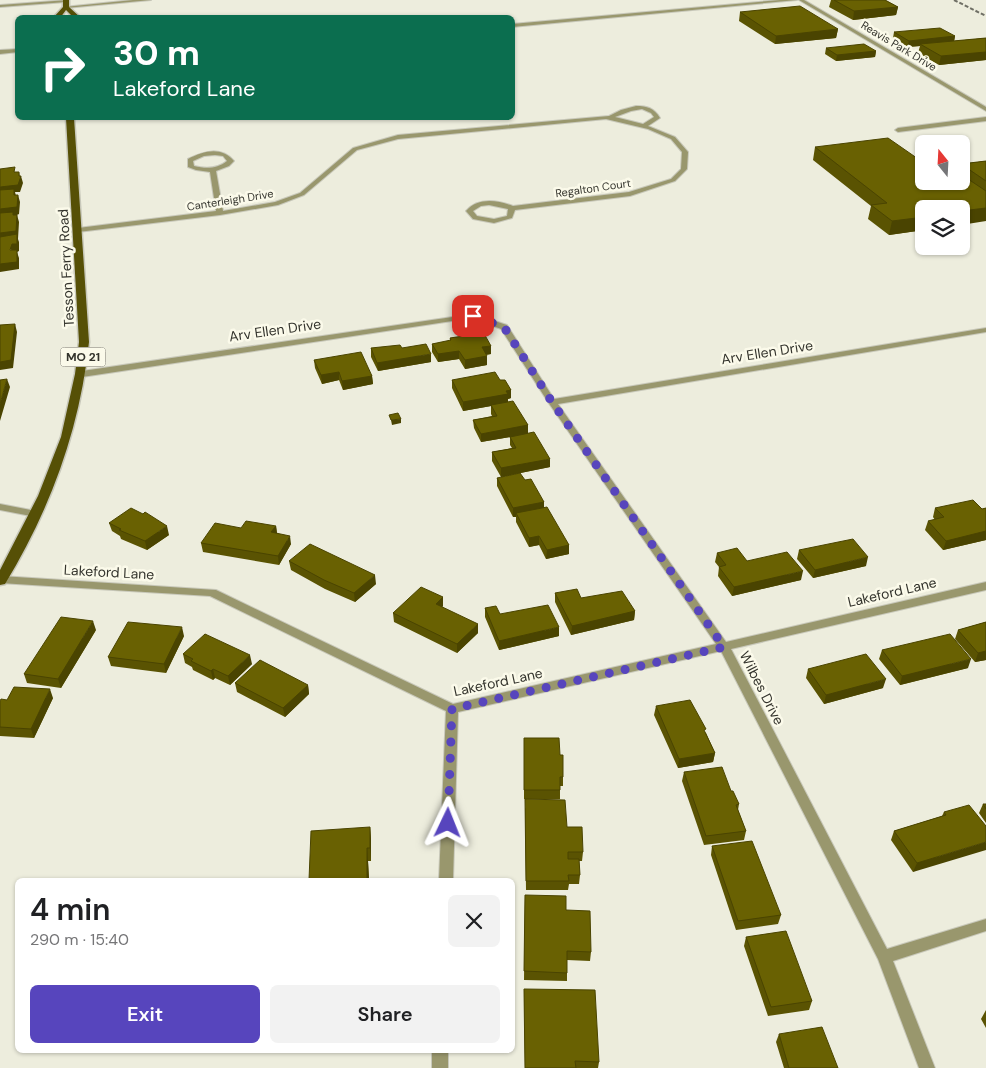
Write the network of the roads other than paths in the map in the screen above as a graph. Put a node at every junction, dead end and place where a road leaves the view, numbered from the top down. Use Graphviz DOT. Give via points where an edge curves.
graph roads {
  1 [pos="149,0"];
  2 [pos="795,0"];
  3 [pos="802,0"];
  4 [pos="66,3"];
  5 [pos="0,6"];
  6 [pos="58,15"];
  7 [pos="76,15"];
  8 [pos="515,26"];
  9 [pos="15,50"];
  10 [pos="0,52"];
  11 [pos="986,109"];
  12 [pos="609,117"];
  13 [pos="986,119"];
  14 [pos="70,120"];
  15 [pos="644,126"];
  16 [pos="898,130"];
  17 [pos="213,170"];
  18 [pos="512,208"];
  19 [pos="220,213"];
  20 [pos="78,230"];
  21 [pos="473,316"];
  22 [pos="986,330"];
  23 [pos="82,374"];
  24 [pos="552,402"];
  25 [pos="0,507"];
  26 [pos="36,514"];
  27 [pos="0,580"];
  28 [pos="986,586"];
  29 [pos="724,647"];
  30 [pos="452,709"];
  31 [pos="446,878"];
  32 [pos="986,925"];
  33 [pos="884,957"];
  34 [pos="440,1053"];
  35 [pos="440,1068"];
  36 [pos="927,1068"];
  1 -- 4 [label="street"];
  2 -- 8 [label="street"];
  3 -- 11 [label="street, Reavis Park Drive"];
  4 -- 5 [label="street"];
  4 -- 6 [label="main road"];
  4 -- 7 [label="main road"];
  9 -- 10 [label="street"];
  12 -- 15 [label="street, Regalton Court"];
  12 -- 15 [label="street, Canterleigh Drive" via="629,109 646,108 657,118"];
  12 -- 19 [label="street, Canterleigh Drive" via="398,137 354,149 302,194 276,204"];
  13 -- 16 [label="street"];
  14 -- 20 [label="main road, Tesson Ferry Road / MO 21"];
  15 -- 18 [label="street, Regalton Court" via="673,138 685,152 684,169 673,180 630,194"];
  17 -- 17 [label="street" via="231,161 225,155 215,154 203,154 190,160 191,167"];
  17 -- 19 [label="street"];
  18 -- 18 [label="street, Regalton Court" via="485,202 469,211 475,218 494,221 510,217"];
  19 -- 20 [label="street, Canterleigh Drive"];
  20 -- 23 [label="main road, Tesson Ferry Road / MO 21" via="84,342"];
  21 -- 23 [label="street, Arv Ellen Drive"];
  21 -- 24 [label="street, Wilbes Drive" via="504,327"];
  22 -- 24 [label="street, Arv Ellen Drive"];
  23 -- 26 [label="main road, Tesson Ferry Road / MO 21" via="67,439"];
  24 -- 29 [label="street, Wilbes Drive"];
  25 -- 26 [label="street"];
  26 -- 27 [label="main road, Tesson Ferry Road / MO 21"];
  27 -- 30 [label="street, Lakeford Lane" via="212,593"];
  28 -- 29 [label="street, Lakeford Lane"];
  29 -- 30 [label="street, Lakeford Lane"];
  29 -- 33 [label="street, Wilbes Drive"];
  30 -- 31 [label="street"];
  32 -- 33 [label="street"];
  33 -- 36 [label="street, Wilbes Drive"];
  34 -- 35 [label="street"];
}
